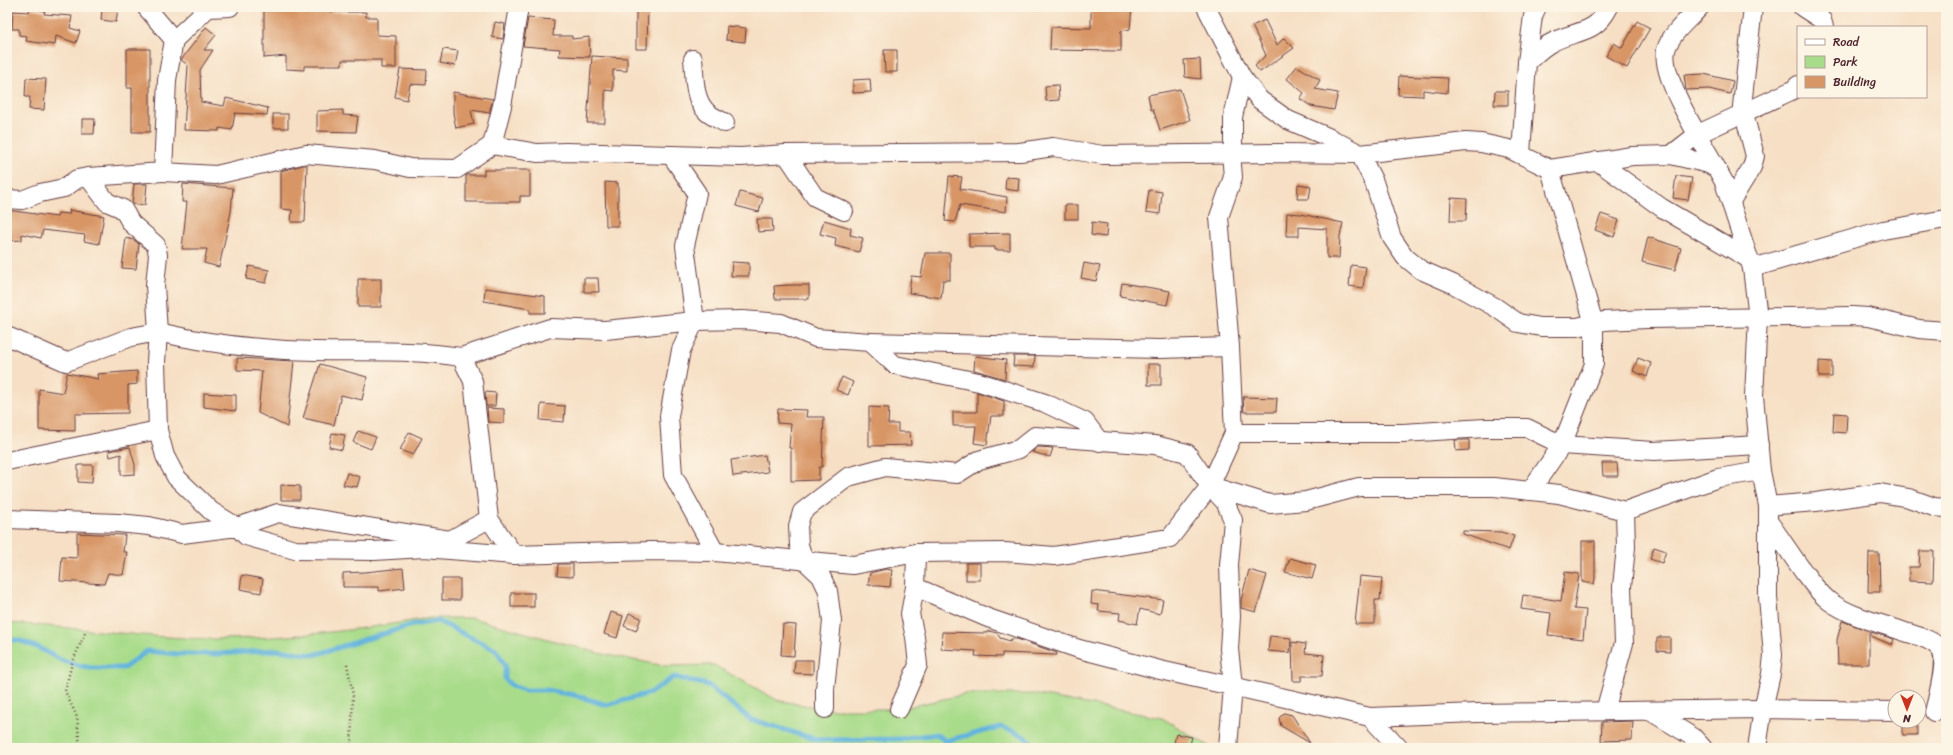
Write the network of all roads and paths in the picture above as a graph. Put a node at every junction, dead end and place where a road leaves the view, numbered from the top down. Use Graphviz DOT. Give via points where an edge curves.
graph roads {
  1 [pos="146,7"];
  2 [pos="161,7"];
  3 [pos="230,7"];
  4 [pos="509,7"];
  5 [pos="519,7"];
  6 [pos="1206,7"];
  7 [pos="1537,7"];
  8 [pos="1610,7"];
  9 [pos="1700,7"];
  10 [pos="1753,7"];
  11 [pos="1802,7"];
  12 [pos="1824,26"];
  13 [pos="174,40"];
  14 [pos="693,59"];
  15 [pos="1527,62"];
  16 [pos="1242,77"];
  17 [pos="1797,86"];
  18 [pos="1744,113"];
  19 [pos="725,123"];
  20 [pos="1698,134"];
  21 [pos="492,145"];
  22 [pos="1230,153"];
  23 [pos="786,154"];
  24 [pos="1360,154"];
  25 [pos="1521,154"];
  26 [pos="671,155"];
  27 [pos="1671,155"];
  28 [pos="1597,161"];
  29 [pos="1550,169"];
  30 [pos="1717,169"];
  31 [pos="163,172"];
  32 [pos="88,177"];
  33 [pos="7,199"];
  34 [pos="1731,201"];
  35 [pos="844,210"];
  36 [pos="1946,219"];
  37 [pos="1750,263"];
  38 [pos="1758,318"];
  39 [pos="695,321"];
  40 [pos="1594,324"];
  41 [pos="1946,331"];
  42 [pos="158,332"];
  43 [pos="7,336"];
  44 [pos="870,342"];
  45 [pos="1230,347"];
  46 [pos="461,357"];
  47 [pos="158,430"];
  48 [pos="1234,433"];
  49 [pos="1100,442"];
  50 [pos="1562,445"];
  51 [pos="1759,445"];
  52 [pos="7,461"];
  53 [pos="1761,471"];
  54 [pos="1210,486"];
  55 [pos="1530,491"];
  56 [pos="1946,508"];
  57 [pos="1625,511"];
  58 [pos="1768,513"];
  59 [pos="7,519"];
  60 [pos="489,519"];
  61 [pos="237,526"];
  62 [pos="715,552"];
  63 [pos="916,553"];
  64 [pos="514,555"];
  65 [pos="804,560"];
  66 [pos="915,587"];
  67 [pos="86,631"];
  68 [pos="347,664"];
  69 [pos="1233,686"];
  70 [pos="825,709"];
  71 [pos="899,709"];
  72 [pos="1763,709"];
  73 [pos="1649,710"];
  74 [pos="1605,711"];
  75 [pos="1887,711"];
  76 [pos="1933,712"];
  77 [pos="1370,717"];
  78 [pos="80,748"];
  79 [pos="350,748"];
  80 [pos="1228,748"];
  81 [pos="1399,748"];
  82 [pos="1704,748"];
  83 [pos="1757,748"];
  1 -- 13 [label="street"];
  2 -- 13 [label="street"];
  3 -- 13 [label="street" via="208,8"];
  4 -- 5 [label="street"];
  5 -- 21 [label="street" via="502,106"];
  6 -- 16 [label="street"];
  7 -- 15 [label="street" via="1533,16"];
  8 -- 15 [label="street" via="1595,26 1550,43"];
  9 -- 20 [label="street" via="1666,50 1669,79"];
  10 -- 18 [label="street" via="1742,106"];
  11 -- 12 [label="street" via="1822,20"];
  13 -- 31 [label="street" via="166,80"];
  14 -- 19 [label="street" via="696,92 701,105"];
  15 -- 25 [label="street"];
  16 -- 22 [label="street" via="1233,117 1233,150"];
  16 -- 24 [label="street" via="1260,100 1288,120"];
  17 -- 18 [label="street"];
  18 -- 20 [label="street"];
  18 -- 34 [label="street" via="1755,156 1752,167"];
  20 -- 27 [label="street"];
  20 -- 30 [label="street"];
  21 -- 26 [label="street" via="537,153"];
  21 -- 31 [label="street" via="457,169 410,168 375,160 306,154 216,175"];
  22 -- 23 [label="street" via="1103,155 1053,147 1020,152"];
  22 -- 24 [label="street"];
  22 -- 45 [label="street" via="1233,177 1219,217"];
  23 -- 26 [label="street" via="741,157"];
  23 -- 35 [label="street" via="815,198"];
  24 -- 25 [label="street" via="1466,142 1497,145"];
  24 -- 40 [label="street" via="1374,182 1392,238 1405,257 1421,270 1495,306 1518,323 1541,327"];
  25 -- 29 [label="street"];
  26 -- 39 [label="street" via="697,193 685,246"];
  27 -- 28 [label="street" via="1632,156"];
  27 -- 30 [label="street" via="1709,164"];
  28 -- 29 [label="street"];
  28 -- 37 [label="street" via="1662,208"];
  29 -- 40 [label="street"];
  30 -- 34 [label="street"];
  31 -- 32 [label="street"];
  32 -- 33 [label="street" via="77,179 64,188 22,200"];
  32 -- 42 [label="street" via="107,202 123,209 131,223 156,245"];
  34 -- 37 [label="street"];
  36 -- 37 [label="street" via="1883,230"];
  37 -- 38 [label="street"];
  38 -- 40 [label="street" via="1647,319 1604,321"];
  38 -- 41 [label="street" via="1868,317 1919,329"];
  38 -- 51 [label="street" via="1754,396"];
  39 -- 44 [label="street" via="743,320 781,323 816,338"];
  39 -- 46 [label="street" via="605,330 550,328"];
  39 -- 62 [label="street" via="681,350 669,416 673,475"];
  40 -- 50 [label="street" via="1594,364"];
  42 -- 43 [label="street" via="131,337 66,362"];
  42 -- 46 [label="street" via="199,341 291,350 434,353"];
  42 -- 47 [label="street"];
  44 -- 45 [label="street" via="1159,349"];
  44 -- 49 [label="street" via="895,365 979,382 1045,403 1086,422"];
  45 -- 48 [label="street"];
  46 -- 60 [label="street" via="474,381"];
  47 -- 52 [label="street"];
  47 -- 61 [label="street" via="165,456 176,477 211,511"];
  48 -- 50 [label="street" via="1403,433 1527,428"];
  48 -- 54 [label="street"];
  49 -- 54 [label="street" via="1155,445 1187,453"];
  49 -- 65 [label="street" via="1035,436 1018,449 978,460 957,474 885,467 848,477 802,512 798,526 799,545"];
  50 -- 51 [label="street" via="1654,451"];
  50 -- 55 [label="street"];
  51 -- 53 [label="street"];
  53 -- 57 [label="street" via="1718,478"];
  53 -- 58 [label="street"];
  54 -- 55 [label="street" via="1270,504 1306,501 1359,487 1494,487"];
  54 -- 63 [label="street" via="1170,538 1054,556 1005,552"];
  54 -- 69 [label="street" via="1225,502 1233,520 1229,564 1229,649"];
  55 -- 57 [label="street" via="1559,494"];
  56 -- 58 [label="street" via="1880,493 1816,502"];
  57 -- 74 [label="street" via="1626,547 1622,587 1624,643"];
  58 -- 72 [label="street" via="1768,597 1773,655"];
  58 -- 76 [label="street" via="1813,584 1829,601 1853,614 1928,640 1940,649 1943,655 1942,668"];
  59 -- 61 [label="street" via="118,523 149,526 182,534"];
  60 -- 61 [label="street" via="450,540 278,513"];
  60 -- 64 [label="street"];
  61 -- 64 [label="street" via="246,536 295,550 374,551 424,548"];
  62 -- 64 [label="street"];
  62 -- 65 [label="street"];
  63 -- 65 [label="street" via="853,564"];
  63 -- 66 [label="street"];
  65 -- 70 [label="street" via="821,576 828,591 832,621 824,689"];
  66 -- 69 [label="street" via="988,618 1080,649"];
  66 -- 71 [label="street" via="910,614 918,665"];
  67 -- 78 [label="path" via="72,663 65,691 77,717"];
  68 -- 79 [label="path" via="353,695 353,733"];
  69 -- 77 [label="street"];
  69 -- 80 [label="street"];
  72 -- 73 [label="street"];
  72 -- 75 [label="street"];
  72 -- 83 [label="street"];
  73 -- 74 [label="street"];
  73 -- 82 [label="street" via="1693,737"];
  74 -- 77 [label="street"];
  77 -- 81 [label="street"];
}
